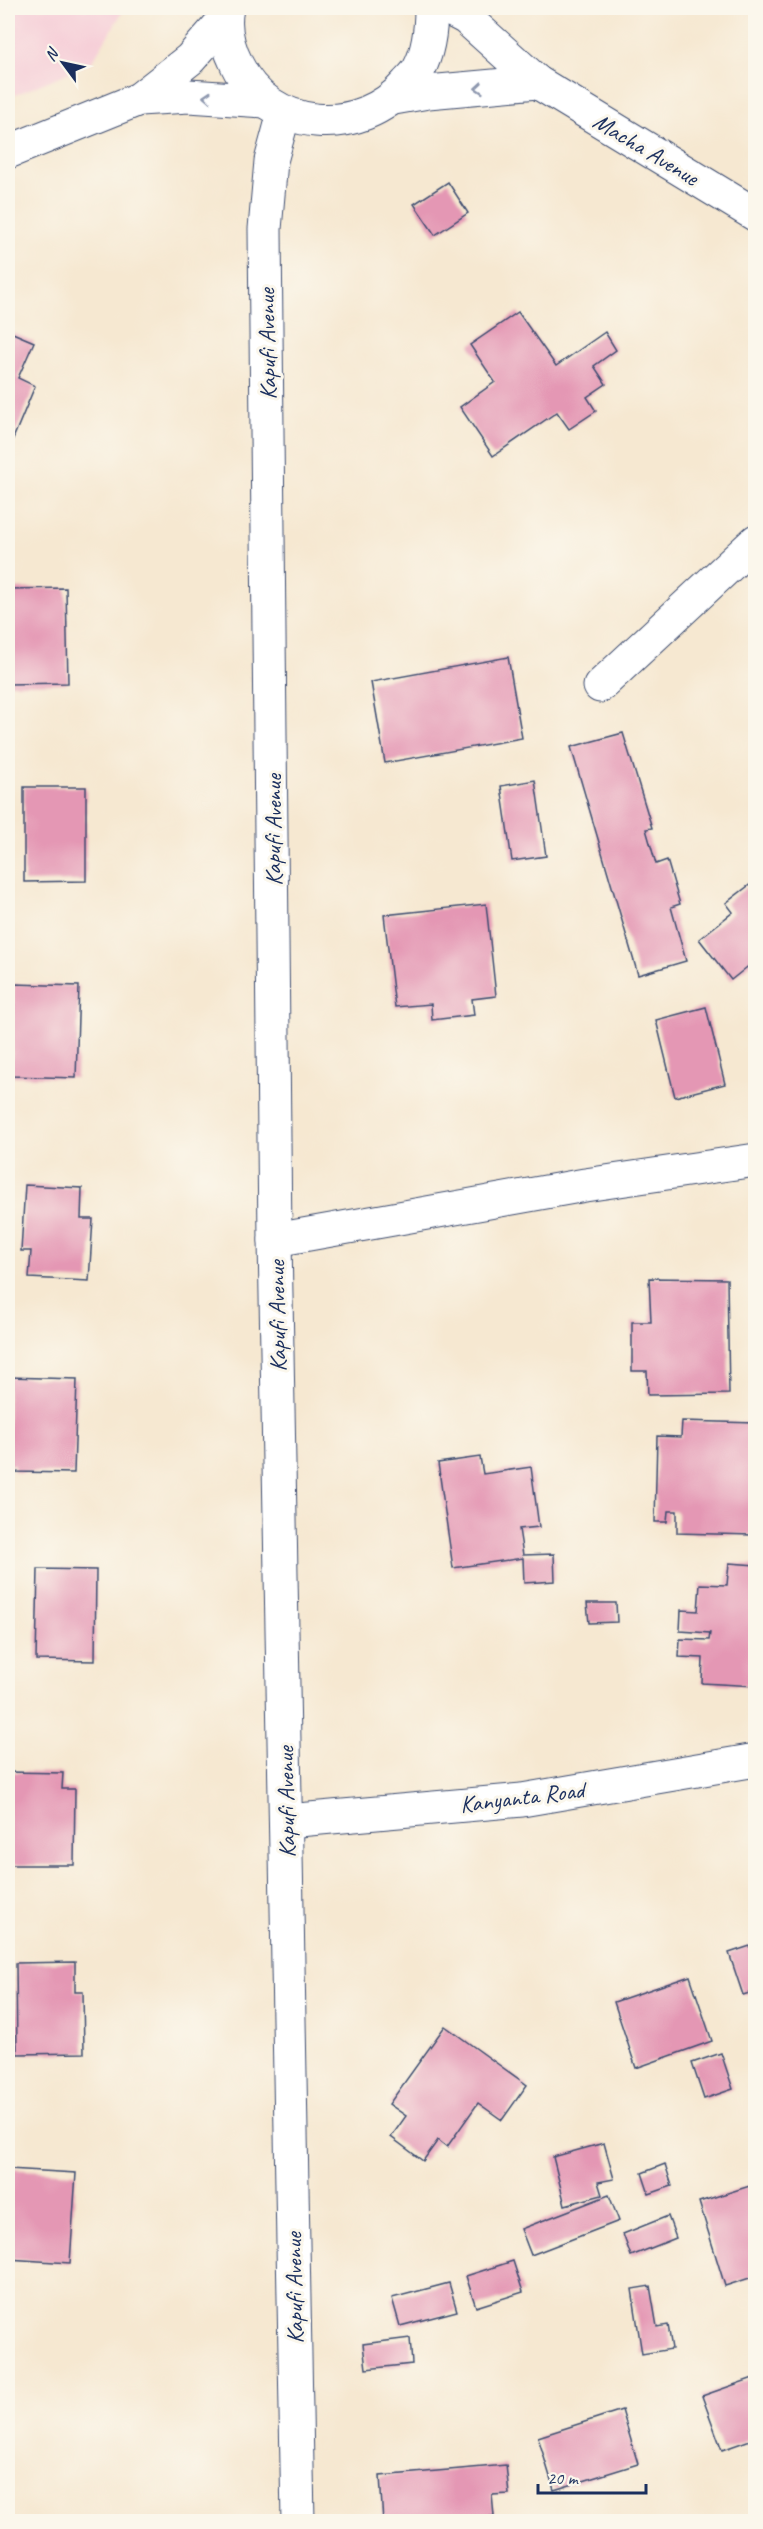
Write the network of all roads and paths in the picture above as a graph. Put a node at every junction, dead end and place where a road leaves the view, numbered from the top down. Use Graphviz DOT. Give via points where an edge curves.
graph roads {
  1 [pos="430,8"];
  2 [pos="447,8"];
  3 [pos="226,13"];
  4 [pos="537,82"];
  5 [pos="394,98"];
  6 [pos="139,99"];
  7 [pos="275,107"];
  8 [pos="8,152"];
  9 [pos="756,215"];
  10 [pos="756,541"];
  11 [pos="600,686"];
  12 [pos="756,1160"];
  13 [pos="275,1240"];
  14 [pos="756,1760"];
  15 [pos="287,1821"];
  16 [pos="298,2522"];
  1 -- 5 [label="street" via="431,35 419,70"];
  2 -- 4 [label="street, Macha Avenue" via="466,18"];
  3 -- 6 [label="street" via="190,59"];
  3 -- 7 [label="street" via="230,50 243,79"];
  4 -- 5 [label="street, one-way"];
  4 -- 9 [label="street, Macha Avenue"];
  5 -- 7 [label="street" via="360,117 321,122"];
  7 -- 6 [label="street, one-way" via="189,96"];
  6 -- 8 [label="street"];
  7 -- 13 [label="street, Kapufi Avenue" via="265,229"];
  10 -- 11 [label="street"];
  12 -- 13 [label="street" via="585,1185"];
  13 -- 15 [label="street, Kapufi Avenue"];
  14 -- 15 [label="street, Kanyanta Road" via="522,1800"];
  15 -- 16 [label="street, Kapufi Avenue"];
}
